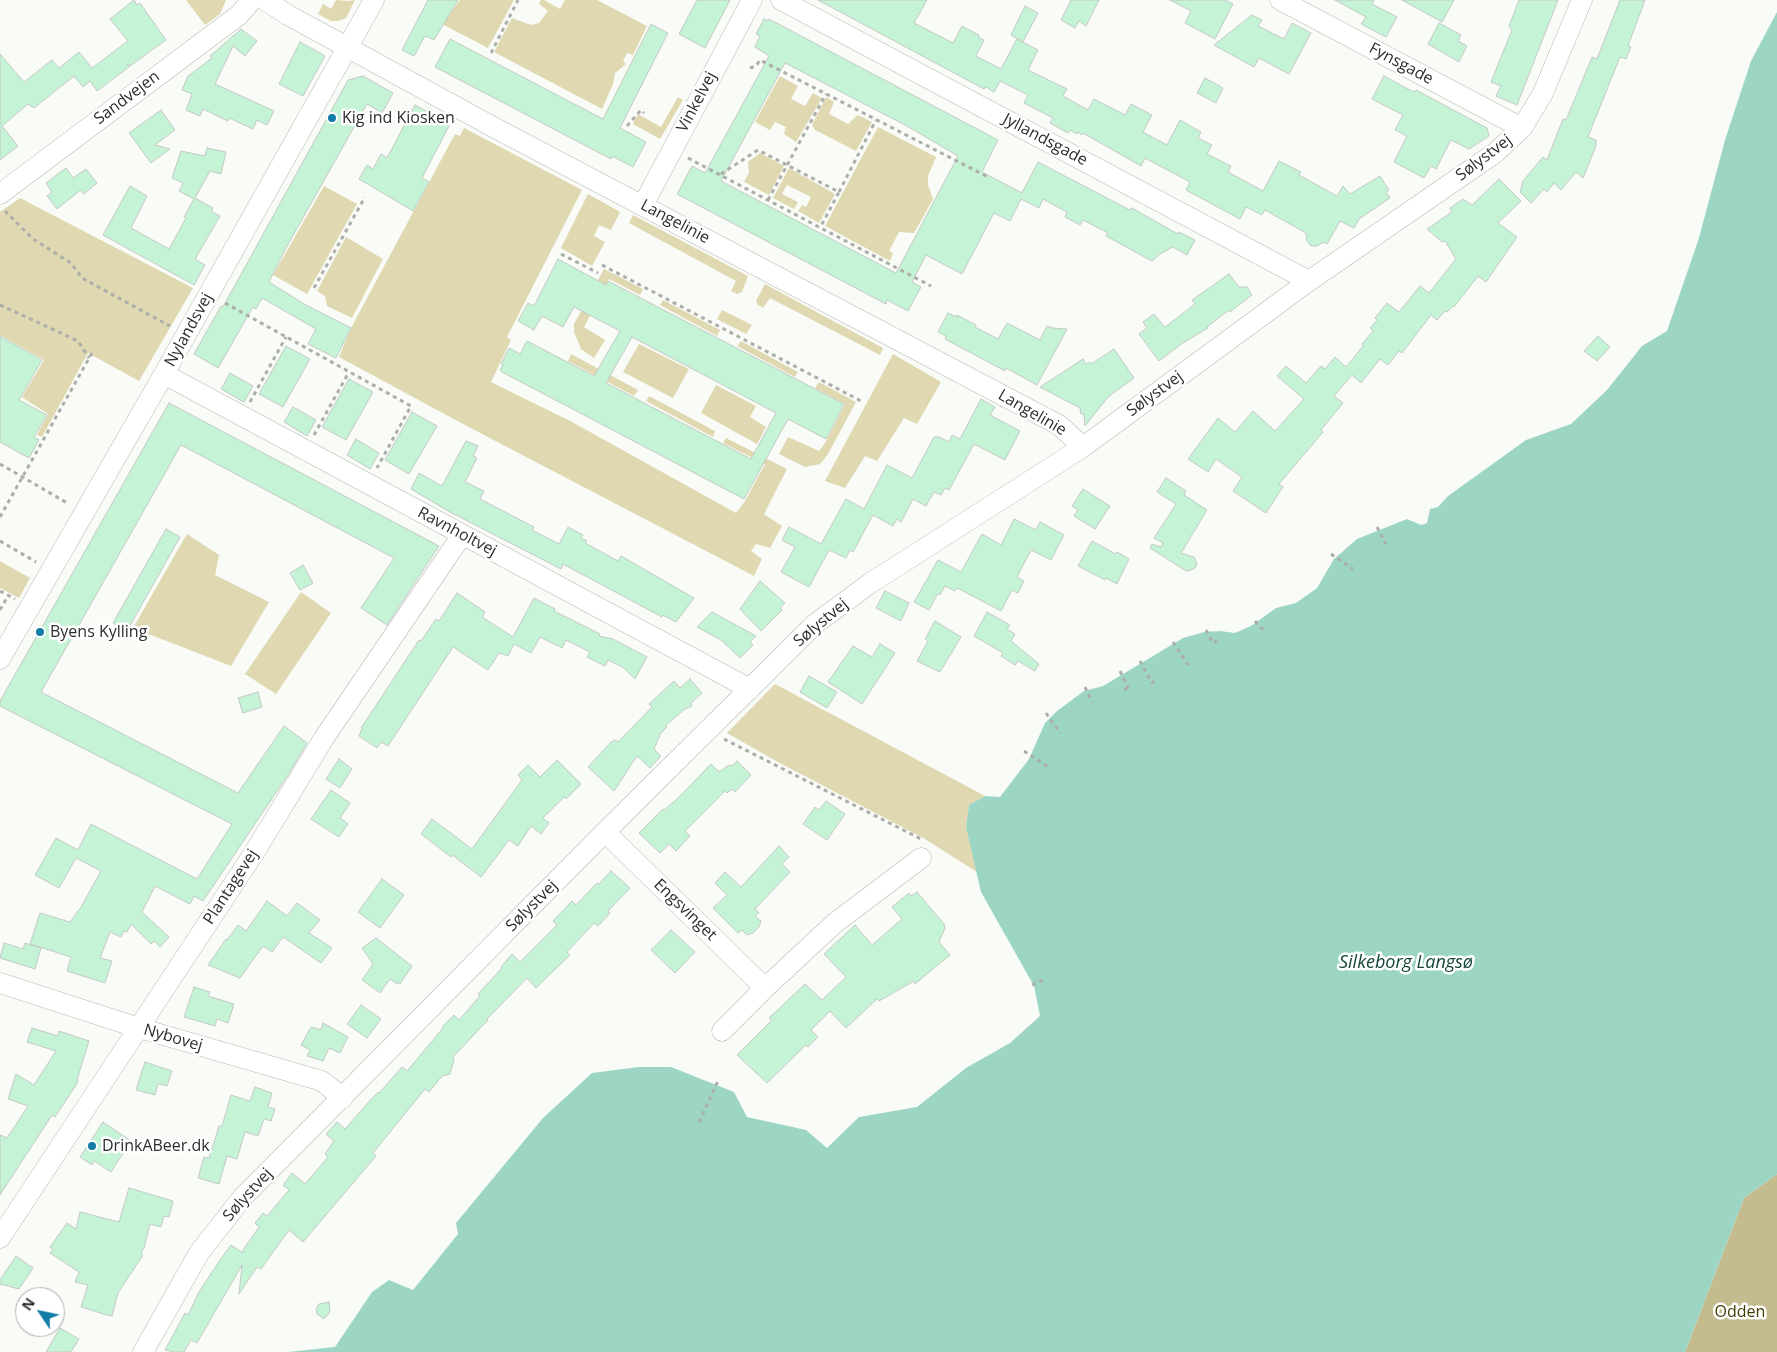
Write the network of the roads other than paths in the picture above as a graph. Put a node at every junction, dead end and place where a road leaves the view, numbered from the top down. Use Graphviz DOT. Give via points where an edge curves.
graph roads {
  1 [pos="252,0"];
  2 [pos="265,0"];
  3 [pos="374,0"];
  4 [pos="752,0"];
  5 [pos="781,0"];
  6 [pos="1280,0"];
  7 [pos="1582,0"];
  8 [pos="347,48"];
  9 [pos="1522,128"];
  10 [pos="0,194"];
  11 [pos="643,205"];
  12 [pos="1310,280"];
  13 [pos="164,374"];
  14 [pos="1083,447"];
  15 [pos="462,535"];
  16 [pos="0,659"];
  17 [pos="750,689"];
  18 [pos="605,832"];
  19 [pos="921,858"];
  20 [pos="0,983"];
  21 [pos="765,988"];
  22 [pos="139,1028"];
  23 [pos="722,1031"];
  24 [pos="343,1098"];
  25 [pos="0,1238"];
  26 [pos="143,1352"];
  1 -- 10 [label="street, Sandvejen" via="239,15"];
  2 -- 8 [label="street, Langelinie"];
  3 -- 8 [label="street, Nylandsvej"];
  4 -- 11 [label="street, Vinkelvej"];
  5 -- 12 [label="street, Jyllandsgade"];
  6 -- 9 [label="street, Fynsgade"];
  7 -- 9 [label="street, Sølystvej" via="1543,93"];
  8 -- 11 [label="street, Langelinie"];
  8 -- 13 [label="street, Nylandsvej"];
  9 -- 12 [label="street, Sølystvej" via="1495,152"];
  11 -- 14 [label="street, Langelinie" via="1059,425"];
  12 -- 14 [label="street, Sølystvej"];
  13 -- 15 [label="street, Ravnholtvej"];
  13 -- 16 [label="street, Nylandsvej"];
  14 -- 17 [label="street, Sølystvej" via="869,584 815,624"];
  15 -- 17 [label="street, Ravnholtvej"];
  15 -- 22 [label="street, Plantagevej" via="324,738 254,853"];
  17 -- 18 [label="street, Sølystvej"];
  18 -- 21 [label="street, Engsvinget"];
  18 -- 24 [label="street, Sølystvej"];
  19 -- 21 [label="street" via="835,923"];
  20 -- 22 [label="street, Nybovej"];
  21 -- 23 [label="street"];
  22 -- 24 [label="street, Nybovej" via="322,1081"];
  22 -- 25 [label="street, Plantagevej"];
  24 -- 26 [label="street, Sølystvej" via="242,1198 200,1253"];
}
